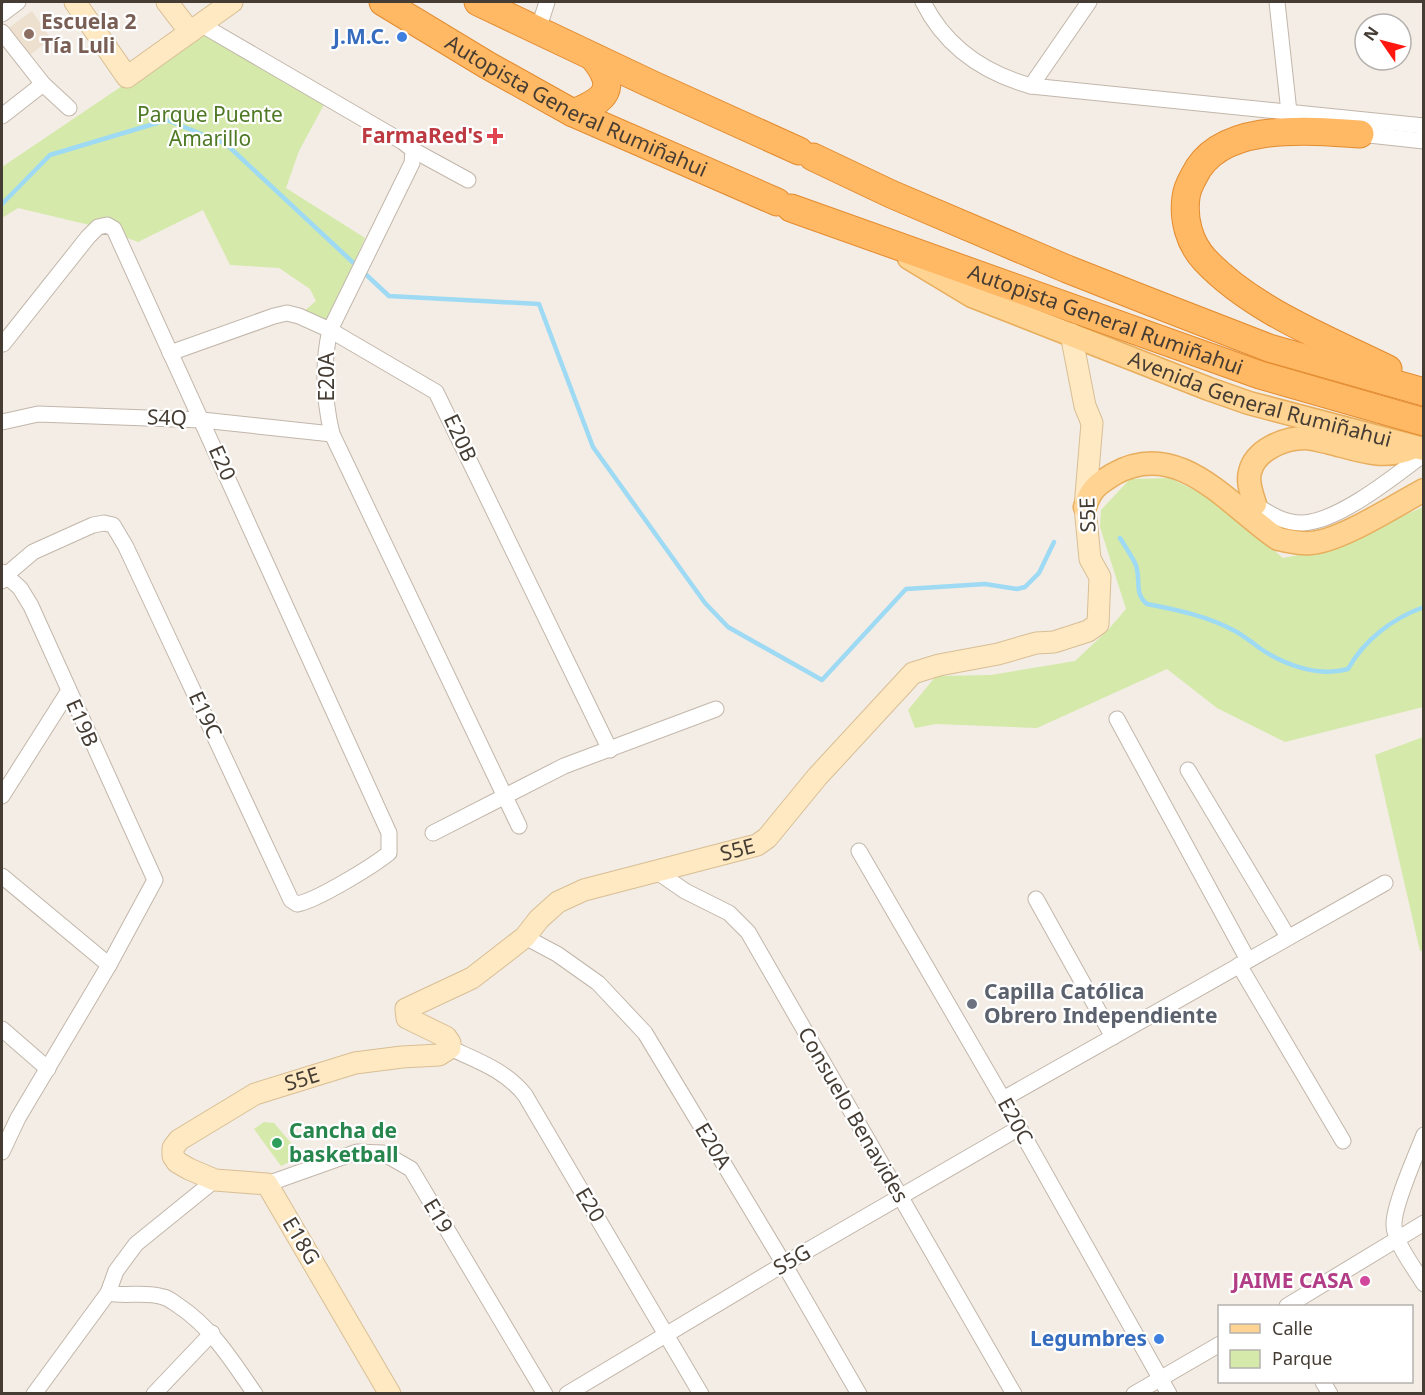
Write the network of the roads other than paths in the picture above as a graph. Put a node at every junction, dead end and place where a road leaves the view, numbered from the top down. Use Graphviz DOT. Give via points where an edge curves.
graph roads {
  1 [pos="18,2"];
  2 [pos="75,2"];
  3 [pos="167,2"];
  4 [pos="232,2"];
  5 [pos="383,2"];
  6 [pos="478,2"];
  7 [pos="547,2"];
  8 [pos="922,2"];
  9 [pos="1089,2"];
  10 [pos="1277,2"];
  11 [pos="2,14"];
  12 [pos="196,29"];
  13 [pos="538,30"];
  14 [pos="2,32"];
  15 [pos="593,57"];
  16 [pos="43,84"];
  17 [pos="1031,87"];
  18 [pos="69,108"];
  19 [pos="1289,112"];
  20 [pos="573,113"];
  21 [pos="2,116"];
  22 [pos="1317,116"];
  23 [pos="1424,126"];
  24 [pos="1360,134"];
  25 [pos="1424,141"];
  26 [pos="413,150"];
  27 [pos="468,180"];
  28 [pos="872,236"];
  29 [pos="1036,256"];
  30 [pos="1021,290"];
  31 [pos="331,328"];
  32 [pos="1071,334"];
  33 [pos="3,344"];
  34 [pos="170,353"];
  35 [pos="1424,387"];
  36 [pos="1424,392"];
  37 [pos="202,420"];
  38 [pos="2,422"];
  39 [pos="1424,422"];
  40 [pos="332,434"];
  41 [pos="1420,450"];
  42 [pos="1087,477"];
  43 [pos="1424,490"];
  44 [pos="1255,504"];
  45 [pos="1085,507"];
  46 [pos="3,576"];
  47 [pos="69,692"];
  48 [pos="716,709"];
  49 [pos="1117,719"];
  50 [pos="610,750"];
  51 [pos="1188,770"];
  52 [pos="2,796"];
  53 [pos="504,796"];
  54 [pos="519,826"];
  55 [pos="433,833"];
  56 [pos="859,851"];
  57 [pos="656,871"];
  58 [pos="2,876"];
  59 [pos="1385,883"];
  60 [pos="1036,899"];
  61 [pos="297,904"];
  62 [pos="525,937"];
  63 [pos="1288,937"];
  64 [pos="1244,963"];
  65 [pos="109,965"];
  66 [pos="2,1029"];
  67 [pos="1113,1037"];
  68 [pos="450,1048"];
  69 [pos="48,1069"];
  70 [pos="1003,1099"];
  71 [pos="1019,1128"];
  72 [pos="1424,1135"];
  73 [pos="1343,1141"];
  74 [pos="2,1152"];
  75 [pos="215,1180"];
  76 [pos="267,1184"];
  77 [pos="901,1198"];
  78 [pos="1424,1223"];
  79 [pos="1397,1238"];
  80 [pos="784,1264"];
  81 [pos="1424,1284"];
  82 [pos="108,1293"];
  83 [pos="1289,1305"];
  84 [pos="212,1333"];
  85 [pos="668,1335"];
  86 [pos="1218,1345"];
  87 [pos="1160,1378"];
  88 [pos="34,1394"];
  89 [pos="154,1394"];
  90 [pos="255,1394"];
  91 [pos="390,1394"];
  92 [pos="545,1394"];
  93 [pos="567,1394"];
  94 [pos="701,1394"];
  95 [pos="859,1394"];
  96 [pos="1014,1394"];
  97 [pos="1134,1394"];
  98 [pos="1169,1394"];
  1 -- 11 [label="street"];
  2 -- 12 [label="street" via="127,77"];
  3 -- 12 [label="street"];
  4 -- 12 [label="street"];
  5 -- 20 [label="highway, Autopista General Rumiñahui"];
  6 -- 13 [label="highway, Autopista General Rumiñahui"];
  7 -- 13 [label="street"];
  8 -- 17 [label="street" via="957,48 994,73"];
  9 -- 17 [label="street"];
  10 -- 19 [label="street"];
  12 -- 26 [label="street"];
  13 -- 15 [label="highway, Autopista General Rumiñahui"];
  14 -- 16 [label="street"];
  15 -- 20 [label="highway" via="608,79 606,89 591,106"];
  15 -- 29 [label="highway, Autopista General Rumiñahui"];
  16 -- 18 [label="street"];
  16 -- 21 [label="street"];
  17 -- 19 [label="street"];
  19 -- 22 [label="street"];
  20 -- 28 [label="highway, Autopista General Rumiñahui" via="784,205"];
  22 -- 23 [label="street"];
  22 -- 24 [label="street"];
  24 -- 25 [label="street"];
  24 -- 35 [label="highway" via="1264,134 1239,138 1216,149 1199,165 1186,191 1186,226 1205,260 1239,289 1272,310"];
  26 -- 27 [label="street"];
  26 -- 31 [label="street, E20A" via="412,163"];
  28 -- 30 [label="highway, Autopista General Rumiñahui"];
  28 -- 32 [label="main road, Avenida General Rumiñahui" via="972,296"];
  29 -- 30 [label="highway"];
  29 -- 36 [label="highway, Autopista General Rumiñahui" via="1269,348"];
  30 -- 39 [label="highway, Autopista General Rumiñahui" via="1260,375"];
  31 -- 34 [label="street, E20B" via="287,313"];
  31 -- 40 [label="street, E20A" via="326,350 326,406"];
  31 -- 50 [label="street, E20B" via="436,392"];
  32 -- 41 [label="main road, Avenida General Rumiñahui" via="1249,403"];
  32 -- 42 [label="street, S5E" via="1084,406 1092,423"];
  33 -- 34 [label="street, E20" via="88,237 98,227 107,225 120,239"];
  34 -- 37 [label="street, E20"];
  37 -- 38 [label="street, S4Q" via="38,414"];
  37 -- 40 [label="street, S4Q"];
  37 -- 61 [label="street, E20" via="389,832 389,853 377,863 314,899"];
  40 -- 53 [label="street, E20A"];
  41 -- 44 [label="street" via="1386,482 1318,522 1285,521"];
  41 -- 44 [label="main road" via="1383,455 1306,438 1282,441 1259,456 1250,472"];
  42 -- 44 [label="main road" via="1127,453 1165,448 1210,470"];
  42 -- 45 [label="street, S5E"];
  43 -- 45 [label="main road" via="1340,535 1312,543 1278,538 1198,478 1162,462 1124,468 1089,492"];
  45 -- 57 [label="street, S5E" via="1090,559 1100,577 1098,624 1054,642 913,673 767,838 757,845"];
  46 -- 47 [label="street, E19B" via="20,588 31,606"];
  46 -- 61 [label="street, E19C" via="33,552 93,525 113,525 286,892"];
  47 -- 52 [label="street"];
  47 -- 65 [label="street, E19B" via="155,880"];
  48 -- 50 [label="street"];
  49 -- 64 [label="street"];
  50 -- 53 [label="street" via="564,766"];
  51 -- 63 [label="street"];
  53 -- 54 [label="street, E20A"];
  53 -- 55 [label="street"];
  56 -- 70 [label="street, E20C"];
  57 -- 62 [label="street, S5E" via="584,890 558,902"];
  57 -- 77 [label="street, Consuelo Benavides" via="729,913 748,932"];
  58 -- 65 [label="street"];
  59 -- 63 [label="street"];
  60 -- 67 [label="street"];
  62 -- 68 [label="street, S5E" via="472,978 406,1009 407,1018 446,1036"];
  62 -- 80 [label="street, E20A" via="598,983 645,1033"];
  63 -- 64 [label="street"];
  64 -- 67 [label="street"];
  64 -- 73 [label="street"];
  65 -- 69 [label="street"];
  66 -- 69 [label="street"];
  67 -- 70 [label="street"];
  68 -- 75 [label="street, S5E" via="439,1055 355,1063 255,1094 179,1140 173,1148 177,1162"];
  68 -- 85 [label="street, E20" via="502,1072 525,1095"];
  69 -- 74 [label="street"];
  70 -- 71 [label="street, E20C"];
  71 -- 77 [label="street, S5G"];
  71 -- 87 [label="street, E20C"];
  72 -- 79 [label="street" via="1395,1211"];
  75 -- 76 [label="street"];
  75 -- 82 [label="street" via="136,1244 116,1271"];
  76 -- 91 [label="street, E18G"];
  76 -- 92 [label="street, E19" via="357,1152 383,1153 411,1169"];
  77 -- 80 [label="street, S5G"];
  77 -- 96 [label="street, Consuelo Benavides"];
  78 -- 79 [label="street"];
  79 -- 81 [label="street"];
  79 -- 83 [label="street"];
  80 -- 85 [label="street, S5G"];
  80 -- 95 [label="street, E20A"];
  82 -- 84 [label="street" via="164,1297"];
  82 -- 88 [label="street"];
  84 -- 89 [label="street"];
  84 -- 90 [label="street"];
  85 -- 93 [label="street, S5G"];
  85 -- 94 [label="street, E20"];
  86 -- 87 [label="street"];
  87 -- 97 [label="street"];
  87 -- 98 [label="street, E20C"];
}
